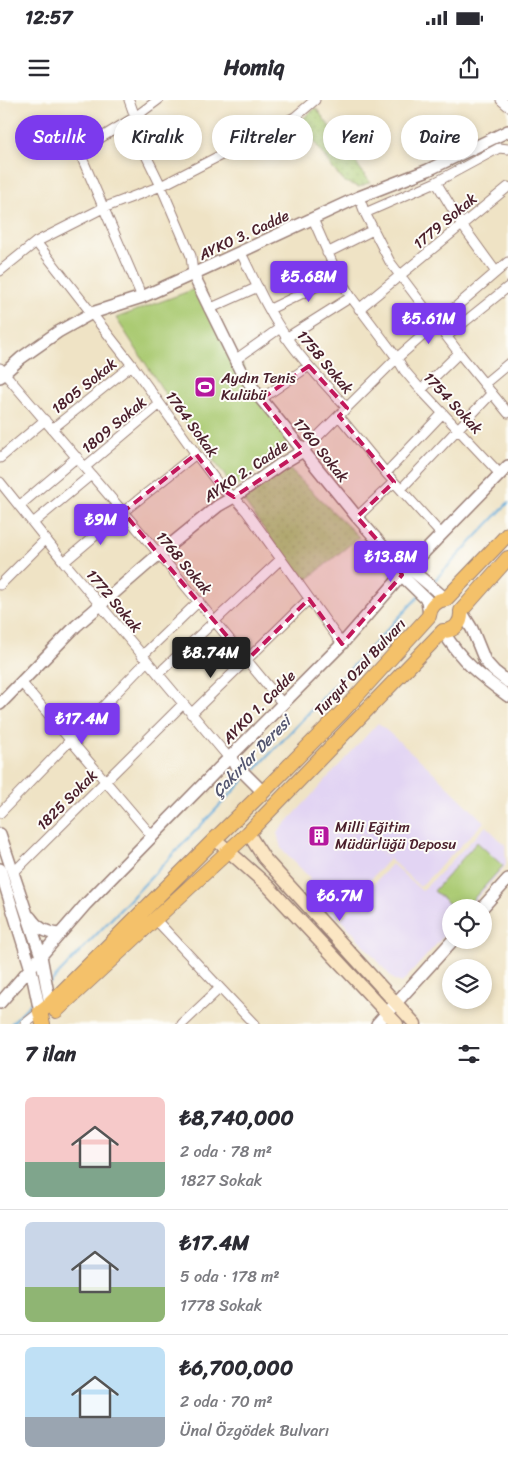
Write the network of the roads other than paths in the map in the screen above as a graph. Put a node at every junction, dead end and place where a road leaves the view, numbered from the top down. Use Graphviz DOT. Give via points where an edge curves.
graph roads {
  1 [pos="129,100"];
  2 [pos="158,100"];
  3 [pos="315,100"];
  4 [pos="501,100"];
  5 [pos="508,106"];
  6 [pos="134,115"];
  7 [pos="138,115"];
  8 [pos="114,130"];
  9 [pos="508,132"];
  10 [pos="508,148"];
  11 [pos="148,160"];
  12 [pos="436,182"];
  13 [pos="161,186"];
  14 [pos="508,187"];
  15 [pos="359,197"];
  16 [pos="103,208"];
  17 [pos="365,213"];
  18 [pos="312,219"];
  19 [pos="462,226"];
  20 [pos="373,230"];
  21 [pos="36,242"];
  22 [pos="241,253"];
  23 [pos="327,253"];
  24 [pos="508,262"];
  25 [pos="0,271"];
  26 [pos="496,272"];
  27 [pos="194,274"];
  28 [pos="338,276"];
  29 [pos="400,276"];
  30 [pos="258,287"];
  31 [pos="508,287"];
  32 [pos="142,297"];
  33 [pos="351,297"];
  34 [pos="210,309"];
  35 [pos="270,309"];
  36 [pos="359,309"];
  37 [pos="92,313"];
  38 [pos="437,323"];
  39 [pos="280,328"];
  40 [pos="447,336"];
  41 [pos="286,338"];
  42 [pos="459,353"];
  43 [pos="397,358"];
  44 [pos="235,360"];
  45 [pos="508,364"];
  46 [pos="132,365"];
  47 [pos="309,366"];
  48 [pos="2,373"];
  49 [pos="484,384"];
  50 [pos="422,390"];
  51 [pos="492,393"];
  52 [pos="261,399"];
  53 [pos="160,404"];
  54 [pos="347,408"];
  55 [pos="443,413"];
  56 [pos="508,413"];
  57 [pos="339,416"];
  58 [pos="45,420"];
  59 [pos="458,428"];
  60 [pos="52,429"];
  61 [pos="303,451"];
  62 [pos="196,454"];
  63 [pos="76,457"];
  64 [pos="0,458"];
  65 [pos="84,467"];
  66 [pos="504,470"];
  67 [pos="386,474"];
  68 [pos="91,475"];
  69 [pos="394,482"];
  70 [pos="1,485"];
  71 [pos="400,490"];
  72 [pos="234,497"];
  73 [pos="19,506"];
  74 [pos="123,512"];
  75 [pos="357,517"];
  76 [pos="33,524"];
  77 [pos="441,534"];
  78 [pos="508,534"];
  79 [pos="46,539"];
  80 [pos="159,554"];
  81 [pos="508,558"];
  82 [pos="281,559"];
  83 [pos="64,562"];
  84 [pos="406,572"];
  85 [pos="0,585"];
  86 [pos="421,586"];
  87 [pos="441,596"];
  88 [pos="309,599"];
  89 [pos="198,602"];
  90 [pos="100,605"];
  91 [pos="460,612"];
  92 [pos="429,616"];
  93 [pos="215,621"];
  94 [pos="443,631"];
  95 [pos="342,644"];
  96 [pos="144,658"];
  97 [pos="247,660"];
  98 [pos="158,674"];
  99 [pos="21,682"];
  100 [pos="508,682"];
  101 [pos="508,696"];
  102 [pos="0,704"];
  103 [pos="183,704"];
  104 [pos="284,704"];
  105 [pos="191,714"];
  106 [pos="70,740"];
  107 [pos="229,758"];
  108 [pos="105,781"];
  109 [pos="263,792"];
  110 [pos="0,813"];
  111 [pos="238,817"];
  112 [pos="248,833"];
  113 [pos="0,834"];
  114 [pos="152,836"];
  115 [pos="215,839"];
  116 [pos="229,851"];
  117 [pos="0,869"];
  118 [pos="13,874"];
  119 [pos="508,879"];
  120 [pos="490,899"];
  121 [pos="27,914"];
  122 [pos="155,919"];
  123 [pos="59,934"];
  124 [pos="445,949"];
  125 [pos="41,956"];
  126 [pos="31,969"];
  127 [pos="220,988"];
  128 [pos="0,1004"];
  129 [pos="392,1009"];
  130 [pos="45,1014"];
  131 [pos="25,1024"];
  132 [pos="182,1024"];
  133 [pos="254,1024"];
  134 [pos="378,1024"];
  135 [pos="397,1024"];
  136 [pos="415,1024"];
  1 -- 6 [label="street"];
  2 -- 7 [label="street"];
  3 -- 13 [label="street" via="295,117"];
  4 -- 5 [label="street"];
  8 -- 16 [label="street" via="79,151"];
  9 -- 15 [label="street, AYKO 3. Cadde" via="428,170"];
  10 -- 12 [label="street" via="499,148"];
  11 -- 13 [label="street"];
  12 -- 17 [label="street"];
  12 -- 19 [label="street"];
  13 -- 16 [label="street"];
  13 -- 27 [label="street" via="191,256"];
  14 -- 19 [label="street, 1779 Sokak"];
  15 -- 17 [label="street"];
  15 -- 18 [label="street, AYKO 3. Cadde"];
  16 -- 21 [label="street"];
  16 -- 32 [label="street"];
  17 -- 20 [label="street"];
  18 -- 22 [label="street, AYKO 3. Cadde"];
  18 -- 23 [label="street, 1754 Sokak"];
  19 -- 26 [label="street"];
  19 -- 29 [label="street, 1779 Sokak"];
  20 -- 23 [label="street"];
  20 -- 29 [label="street"];
  21 -- 25 [label="street"];
  21 -- 37 [label="street, 1764 Sokak"];
  22 -- 27 [label="street, AYKO 3. Cadde"];
  22 -- 30 [label="street, 1758 Sokak"];
  23 -- 28 [label="street, 1754 Sokak"];
  24 -- 26 [label="street, AYKO 2. Cadde"];
  26 -- 38 [label="street, AYKO 2. Cadde"];
  27 -- 32 [label="street, AYKO 3. Cadde"];
  27 -- 34 [label="street, 1760 Sokak"];
  28 -- 33 [label="street, 1754 Sokak"];
  28 -- 35 [label="street"];
  29 -- 36 [label="street, 1779 Sokak"];
  29 -- 38 [label="street"];
  30 -- 34 [label="street"];
  30 -- 35 [label="street, 1758 Sokak"];
  31 -- 40 [label="street"];
  32 -- 37 [label="street, AYKO 3. Cadde"];
  33 -- 36 [label="street, 1754 Sokak"];
  33 -- 41 [label="street"];
  34 -- 44 [label="street, 1760 Sokak"];
  35 -- 39 [label="street, 1758 Sokak"];
  36 -- 43 [label="street, 1754 Sokak"];
  37 -- 46 [label="street, 1764 Sokak"];
  37 -- 48 [label="street, AYKO 3. Cadde" via="58,332"];
  38 -- 40 [label="street"];
  38 -- 43 [label="street, AYKO 2. Cadde"];
  39 -- 41 [label="street, 1758 Sokak"];
  39 -- 44 [label="street"];
  40 -- 42 [label="street"];
  41 -- 47 [label="street, 1758 Sokak"];
  42 -- 49 [label="street"];
  42 -- 50 [label="street"];
  43 -- 50 [label="street, 1754 Sokak"];
  43 -- 54 [label="street, AYKO 2. Cadde"];
  44 -- 52 [label="street, 1760 Sokak"];
  45 -- 49 [label="street"];
  46 -- 53 [label="street, 1764 Sokak"];
  46 -- 60 [label="street, 1805 Sokak"];
  47 -- 52 [label="street"];
  47 -- 54 [label="street, 1758 Sokak"];
  48 -- 58 [label="street, 1768 Sokak"];
  49 -- 51 [label="street"];
  50 -- 55 [label="street, 1754 Sokak"];
  51 -- 56 [label="street"];
  51 -- 59 [label="street"];
  52 -- 61 [label="street, 1760 Sokak"];
  53 -- 62 [label="street, 1764 Sokak"];
  53 -- 65 [label="street, 1809 Sokak"];
  54 -- 57 [label="street, AYKO 2. Cadde"];
  55 -- 59 [label="street, 1754 Sokak"];
  55 -- 67 [label="street"];
  57 -- 61 [label="street, AYKO 2. Cadde"];
  57 -- 67 [label="street, 1758 Sokak"];
  58 -- 60 [label="street, 1768 Sokak"];
  58 -- 64 [label="street"];
  59 -- 66 [label="street, 1754 Sokak"];
  59 -- 71 [label="street"];
  60 -- 63 [label="street, 1768 Sokak"];
  61 -- 72 [label="street, AYKO 2. Cadde"];
  61 -- 75 [label="street, 1760 Sokak"];
  62 -- 72 [label="street, 1764 Sokak" via="223,490"];
  62 -- 74 [label="street"];
  63 -- 65 [label="street, 1768 Sokak"];
  63 -- 73 [label="street"];
  65 -- 68 [label="street, 1768 Sokak"];
  66 -- 77 [label="street, AYKO 1. Cadde"];
  67 -- 69 [label="street, 1758 Sokak"];
  68 -- 74 [label="street, 1768 Sokak"];
  68 -- 76 [label="street"];
  69 -- 71 [label="street, 1758 Sokak"];
  69 -- 75 [label="street"];
  70 -- 73 [label="street, 1772 Sokak"];
  71 -- 77 [label="street, 1758 Sokak"];
  72 -- 80 [label="street, AYKO 2. Cadde" via="218,506"];
  72 -- 82 [label="street, 1764 Sokak"];
  73 -- 76 [label="street, 1772 Sokak"];
  74 -- 80 [label="street, 1768 Sokak"];
  74 -- 83 [label="street"];
  75 -- 84 [label="street, 1760 Sokak" via="393,558 395,569"];
  76 -- 79 [label="street, 1772 Sokak"];
  77 -- 84 [label="street, AYKO 1. Cadde"];
  78 -- 87 [label="main road, Turgut Ozal Bulvarı"];
  79 -- 83 [label="street, 1772 Sokak"];
  79 -- 85 [label="street"];
  80 -- 89 [label="street, 1768 Sokak"];
  80 -- 90 [label="street, AYKO 2. Cadde"];
  81 -- 91 [label="main road"];
  82 -- 88 [label="street, 1764 Sokak"];
  82 -- 93 [label="street"];
  83 -- 90 [label="street, 1772 Sokak"];
  84 -- 86 [label="street, 1760 Sokak"];
  84 -- 95 [label="street, AYKO 1. Cadde"];
  86 -- 87 [label="street"];
  86 -- 92 [label="street"];
  87 -- 91 [label="main road" via="456,604"];
  87 -- 92 [label="main road, Turgut Ozal Bulvarı"];
  88 -- 95 [label="street, 1764 Sokak"];
  88 -- 97 [label="street"];
  89 -- 93 [label="street, 1768 Sokak"];
  89 -- 96 [label="street"];
  90 -- 96 [label="street, 1772 Sokak"];
  90 -- 99 [label="street, AYKO 2. Cadde"];
  91 -- 94 [label="main road" via="461,618 456,626"];
  91 -- 100 [label="street" via="472,629 485,661"];
  92 -- 94 [label="main road" via="434,627"];
  92 -- 109 [label="main road, Turgut Ozal Bulvarı" via="342,712"];
  93 -- 97 [label="street, 1768 Sokak"];
  93 -- 98 [label="street"];
  94 -- 101 [label="street" via="468,664"];
  94 -- 112 [label="main road"];
  95 -- 104 [label="street, AYKO 1. Cadde"];
  96 -- 98 [label="street, 1772 Sokak"];
  96 -- 106 [label="street"];
  97 -- 104 [label="street, 1768 Sokak"];
  97 -- 105 [label="street"];
  98 -- 103 [label="street, 1772 Sokak"];
  99 -- 102 [label="street, AYKO 2. Cadde"];
  99 -- 106 [label="street"];
  103 -- 105 [label="street, 1772 Sokak"];
  103 -- 108 [label="street, 1825 Sokak"];
  104 -- 107 [label="street, AYKO 1. Cadde"];
  105 -- 107 [label="street, 1772 Sokak"];
  106 -- 108 [label="street"];
  106 -- 110 [label="street"];
  107 -- 109 [label="street"];
  107 -- 114 [label="street, AYKO 1. Cadde"];
  108 -- 114 [label="street"];
  108 -- 118 [label="street, 1825 Sokak"];
  109 -- 111 [label="main road, Turgut Ozal Bulvarı"];
  111 -- 112 [label="street"];
  111 -- 115 [label="main road, Turgut Ozal Bulvarı"];
  112 -- 116 [label="main road"];
  112 -- 129 [label="main road" via="264,858"];
  113 -- 118 [label="street"];
  114 -- 123 [label="street, AYKO 1. Cadde"];
  115 -- 116 [label="main road"];
  115 -- 130 [label="main road, Turgut Ozal Bulvarı"];
  116 -- 122 [label="main road"];
  116 -- 129 [label="main road"];
  117 -- 126 [label="street"];
  118 -- 121 [label="street"];
  119 -- 120 [label="street"];
  121 -- 123 [label="street" via="40,928"];
  121 -- 125 [label="street"];
  122 -- 127 [label="street"];
  122 -- 130 [label="main road"];
  123 -- 125 [label="street, AYKO 1. Cadde"];
  124 -- 129 [label="street"];
  125 -- 126 [label="street, AYKO 1. Cadde"];
  125 -- 130 [label="street"];
  126 -- 128 [label="street, AYKO 1. Cadde"];
  126 -- 130 [label="street"];
  127 -- 132 [label="street"];
  127 -- 133 [label="street"];
  129 -- 134 [label="street"];
  129 -- 135 [label="main road"];
  129 -- 136 [label="main road"];
  130 -- 131 [label="street"];
}
